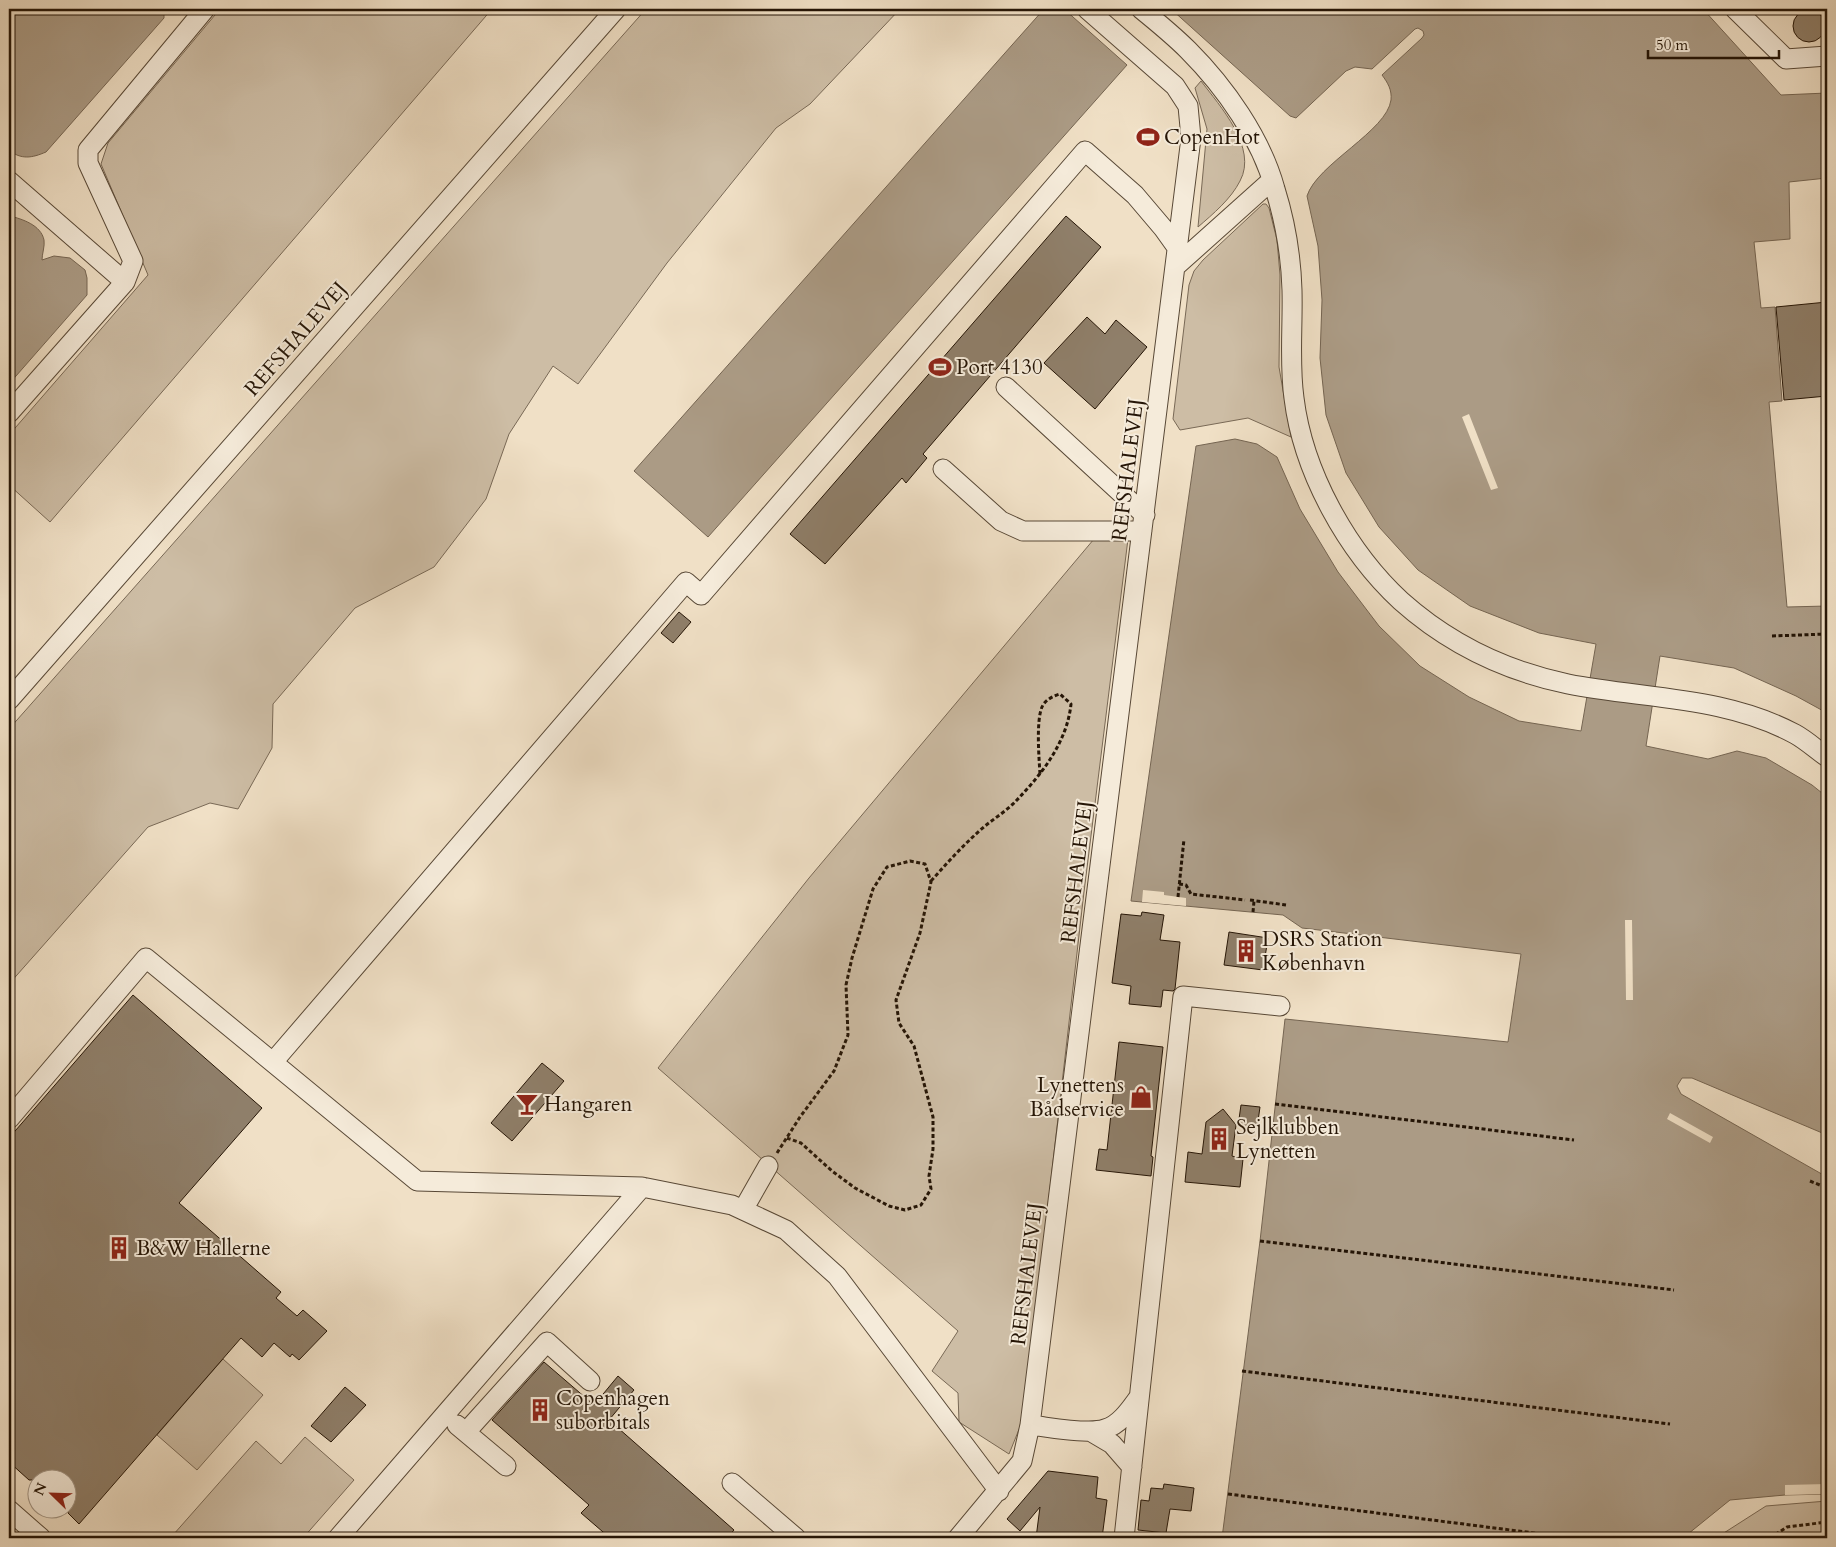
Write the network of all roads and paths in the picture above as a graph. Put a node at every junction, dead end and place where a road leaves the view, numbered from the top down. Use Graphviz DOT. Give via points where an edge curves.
graph roads {
  1 [pos="205,9"];
  2 [pos="616,9"];
  3 [pos="1086,9"];
  4 [pos="1141,9"];
  5 [pos="1735,9"];
  6 [pos="1827,56"];
  7 [pos="1272,180"];
  8 [pos="9,181"];
  9 [pos="1177,257"];
  10 [pos="125,282"];
  11 [pos="1006,387"];
  12 [pos="9,413"];
  13 [pos="943,469"];
  14 [pos="1144,523"];
  15 [pos="1827,634"];
  16 [pos="1772,636"];
  17 [pos="9,700"];
  18 [pos="1827,757"];
  19 [pos="1040,774"];
  20 [pos="1184,839"];
  21 [pos="931,882"];
  22 [pos="1179,884"];
  23 [pos="1178,897"];
  24 [pos="1245,900"];
  25 [pos="1286,905"];
  26 [pos="1253,912"];
  27 [pos="1280,1006"];
  28 [pos="272,1062"];
  29 [pos="1276,1104"];
  30 [pos="9,1119"];
  31 [pos="787,1138"];
  32 [pos="1574,1140"];
  33 [pos="768,1166"];
  34 [pos="1810,1181"];
  35 [pos="642,1187"];
  36 [pos="1827,1188"];
  37 [pos="743,1210"];
  38 [pos="1260,1241"];
  39 [pos="1674,1290"];
  40 [pos="1823,1326"];
  41 [pos="1825,1335"];
  42 [pos="1242,1371"];
  43 [pos="590,1381"];
  44 [pos="1139,1397"];
  45 [pos="445,1415"];
  46 [pos="1670,1424"];
  47 [pos="1030,1425"];
  48 [pos="1827,1429"];
  49 [pos="1090,1431"];
  50 [pos="466,1432"];
  51 [pos="506,1466"];
  52 [pos="1132,1467"];
  53 [pos="732,1483"];
  54 [pos="999,1491"];
  55 [pos="1228,1494"];
  56 [pos="9,1510"];
  57 [pos="1827,1522"];
  58 [pos="1222,1536"];
  59 [pos="41,1538"];
  60 [pos="338,1538"];
  61 [pos="796,1538"];
  62 [pos="958,1538"];
  63 [pos="1124,1538"];
  64 [pos="1236,1538"];
  65 [pos="1573,1538"];
  66 [pos="1770,1538"];
  1 -- 10 [label="street" via="88,150 88,163 133,261"];
  2 -- 17 [label="street, REFSHALEVEJ"];
  3 -- 9 [label="street, REFSHALEVEJ" via="1175,86 1188,106 1191,138"];
  4 -- 7 [label="street" via="1188,50 1220,86 1245,122"];
  5 -- 6 [label="street" via="1786,59"];
  7 -- 9 [label="street"];
  7 -- 18 [label="street" via="1285,226 1292,286 1294,398 1299,425 1321,492 1344,534 1400,600 1440,631 1485,658 1570,684 1745,713 1796,734"];
  8 -- 10 [label="street"];
  9 -- 14 [label="street, REFSHALEVEJ"];
  9 -- 28 [label="street" via="1163,228 1135,195 1085,151 701,595 686,582"];
  10 -- 12 [label="street"];
  11 -- 14 [label="street"];
  13 -- 14 [label="street" via="1002,521 1023,531"];
  14 -- 47 [label="street, REFSHALEVEJ"];
  15 -- 16 [label="path"];
  19 -- 19 [label="path" via="1057,750 1069,720 1071,704 1060,694 1052,696 1042,707"];
  19 -- 21 [label="path"];
  20 -- 22 [label="path"];
  21 -- 31 [label="path" via="925,864 910,861 887,867 873,889 846,985 848,1034 834,1071"];
  21 -- 31 [label="path" via="920,933 896,1000 899,1023 914,1046 933,1117 930,1188 921,1205 906,1210 889,1206 855,1188 802,1143"];
  22 -- 23 [label="path"];
  22 -- 24 [label="path" via="1186,885 1191,894"];
  25 -- 26 [label="path" via="1252,900"];
  27 -- 44 [label="street" via="1184,996"];
  28 -- 30 [label="street" via="146,958"];
  28 -- 35 [label="street" via="417,1180"];
  29 -- 32 [label="path"];
  31 -- 33 [label="path"];
  33 -- 37 [label="street"];
  34 -- 36 [label="path"];
  35 -- 37 [label="street"];
  35 -- 45 [label="street"];
  37 -- 54 [label="street" via="786,1230 837,1276"];
  38 -- 39 [label="path"];
  40 -- 41 [label="path"];
  41 -- 48 [label="path"];
  42 -- 46 [label="path"];
  43 -- 50 [label="street" via="547,1342"];
  44 -- 49 [label="street" via="1119,1421 1106,1429"];
  44 -- 52 [label="street"];
  45 -- 50 [label="street"];
  45 -- 60 [label="street"];
  47 -- 49 [label="street"];
  47 -- 54 [label="street, REFSHALEVEJ" via="1022,1462"];
  49 -- 52 [label="street" via="1112,1444"];
  50 -- 51 [label="street"];
  52 -- 63 [label="street"];
  53 -- 61 [label="street"];
  54 -- 62 [label="street, REFSHALEVEJ"];
  55 -- 65 [label="path"];
  56 -- 59 [label="street"];
  57 -- 66 [label="path" via="1787,1527"];
  58 -- 64 [label="path"];
}
